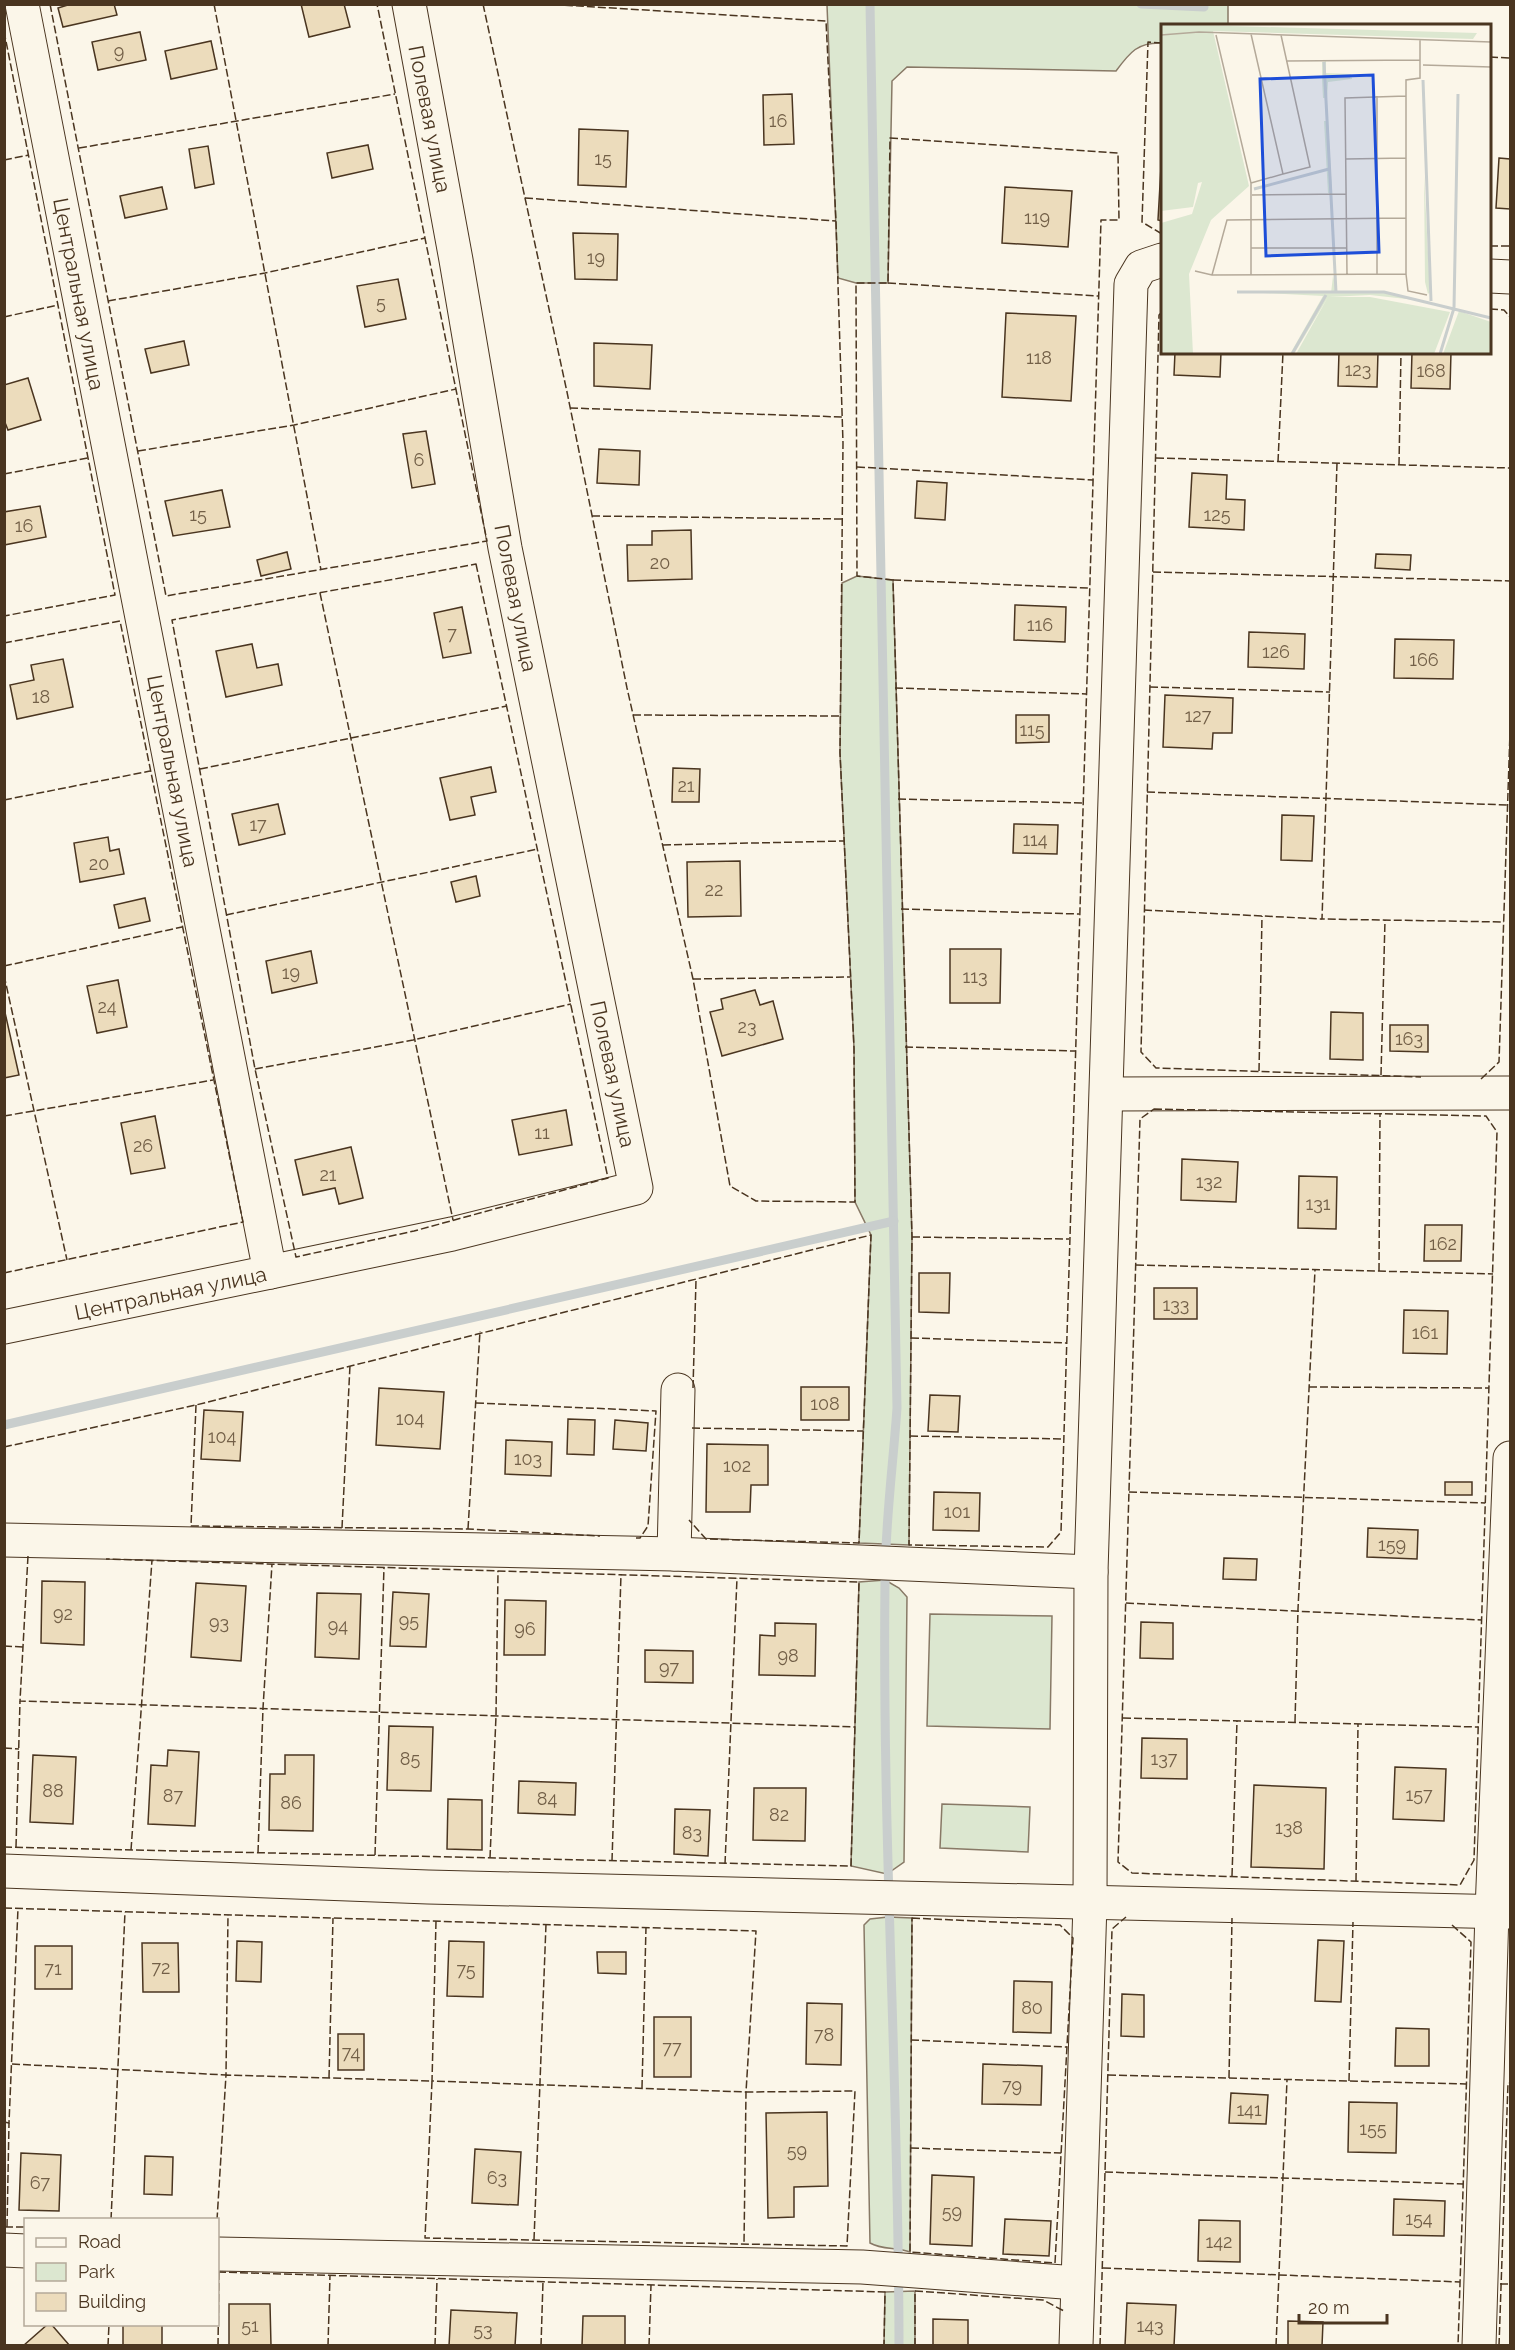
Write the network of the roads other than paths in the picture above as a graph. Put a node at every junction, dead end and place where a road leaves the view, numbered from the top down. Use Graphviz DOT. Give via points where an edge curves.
graph roads {
  1 [pos="22,4"];
  2 [pos="409,4"];
  3 [pos="1161,260"];
  4 [pos="1491,276"];
  5 [pos="1510,277"];
  6 [pos="1510,1093"];
  7 [pos="1108,1094"];
  8 [pos="270,1272"];
  9 [pos="4,1327"];
  10 [pos="678,1390"];
  11 [pos="1510,1458"];
  12 [pos="4,1540"];
  13 [pos="674,1554"];
  14 [pos="1091,1572"];
  15 [pos="4,1871"];
  16 [pos="1090,1903"];
  17 [pos="1501,1911"];
  18 [pos="4,2250"];
  19 [pos="24,2251"];
  20 [pos="219,2254"];
  21 [pos="1077,2283"];
  22 [pos="1076,2346"];
  23 [pos="1479,2346"];
  1 -- 8 [label="street, Центральная улица"];
  2 -- 8 [label="street, Полевая улица" via="505,548 636,1188 452,1234"];
  3 -- 7 [label="street" via="1141,267 1131,284"];
  4 -- 5 [label="street"];
  6 -- 7 [label="street"];
  7 -- 14 [label="street"];
  8 -- 9 [label="street, Центральная улица"];
  10 -- 13 [label="street"];
  11 -- 17 [label="street"];
  12 -- 13 [label="street"];
  13 -- 14 [label="street"];
  14 -- 16 [label="street"];
  15 -- 16 [label="street" via="428,1887"];
  16 -- 17 [label="street"];
  16 -- 21 [label="street"];
  17 -- 23 [label="street"];
  18 -- 19 [label="street"];
  20 -- 21 [label="street" via="862,2267"];
  21 -- 22 [label="street"];
}
